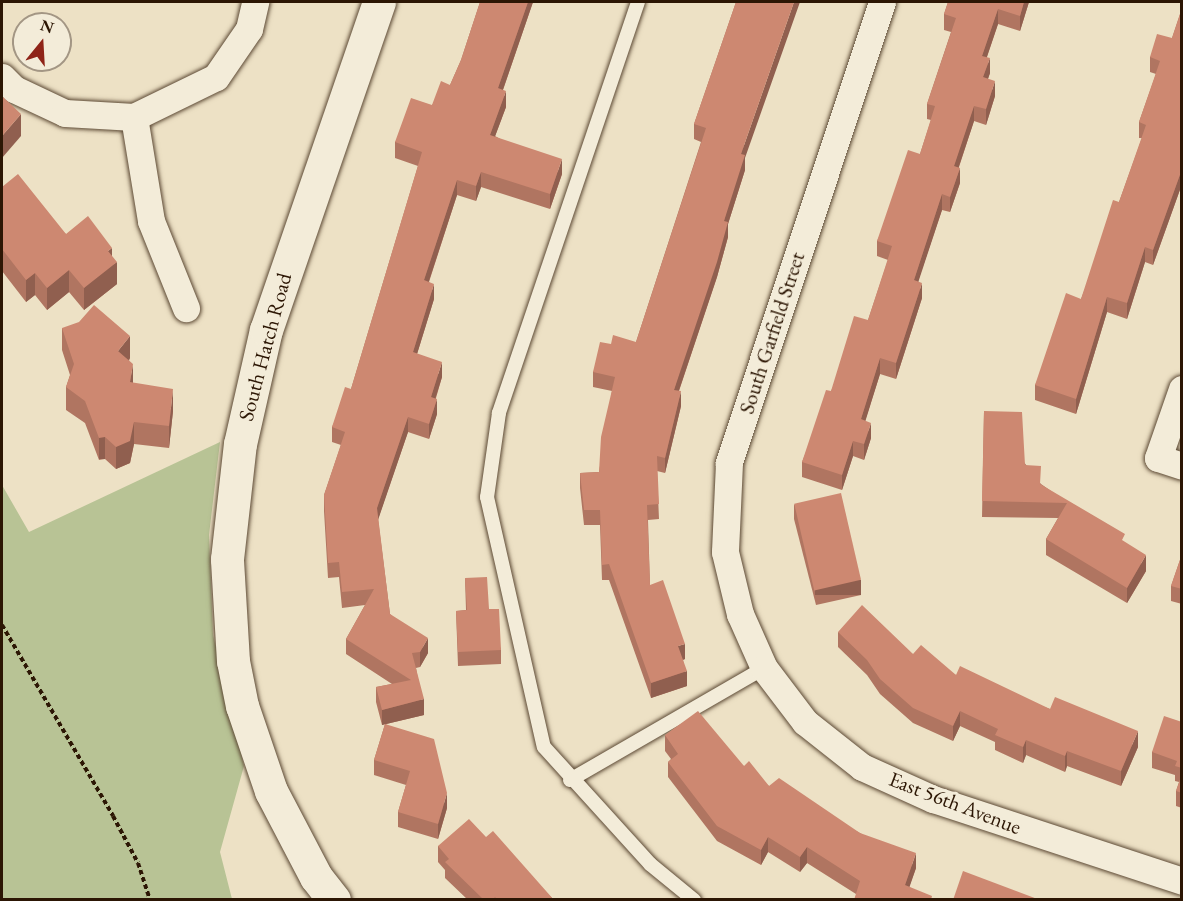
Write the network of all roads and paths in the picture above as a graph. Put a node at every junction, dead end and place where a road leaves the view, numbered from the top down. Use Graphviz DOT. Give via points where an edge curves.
graph roads {
  1 [pos="255,2"];
  2 [pos="379,2"];
  3 [pos="638,2"];
  4 [pos="882,2"];
  5 [pos="2,77"];
  6 [pos="134,117"];
  7 [pos="186,308"];
  8 [pos="1182,389"];
  9 [pos="1170,462"];
  10 [pos="2,625"];
  11 [pos="764,668"];
  12 [pos="570,780"];
  13 [pos="1182,881"];
  14 [pos="150,900"];
  15 [pos="334,900"];
  16 [pos="694,900"];
  1 -- 6 [label="street" via="249,29 216,77"];
  2 -- 15 [label="main road, South Hatch Road" via="287,266 249,395 227,558 233,661 242,706 271,791 316,877"];
  3 -- 12 [label="lane" via="499,413 487,497 544,747"];
  4 -- 11 [label="street, South Garfield Street" via="729,463 725,552 741,614"];
  5 -- 6 [label="street" via="14,89 65,113"];
  6 -- 7 [label="street" via="151,222"];
  8 -- 9 [label="street"];
  10 -- 14 [label="path" via="113,816 138,863"];
  11 -- 12 [label="lane"];
  11 -- 13 [label="street, East 56th Avenue" via="805,722 862,767 933,799"];
  12 -- 16 [label="lane" via="650,864"];
}
